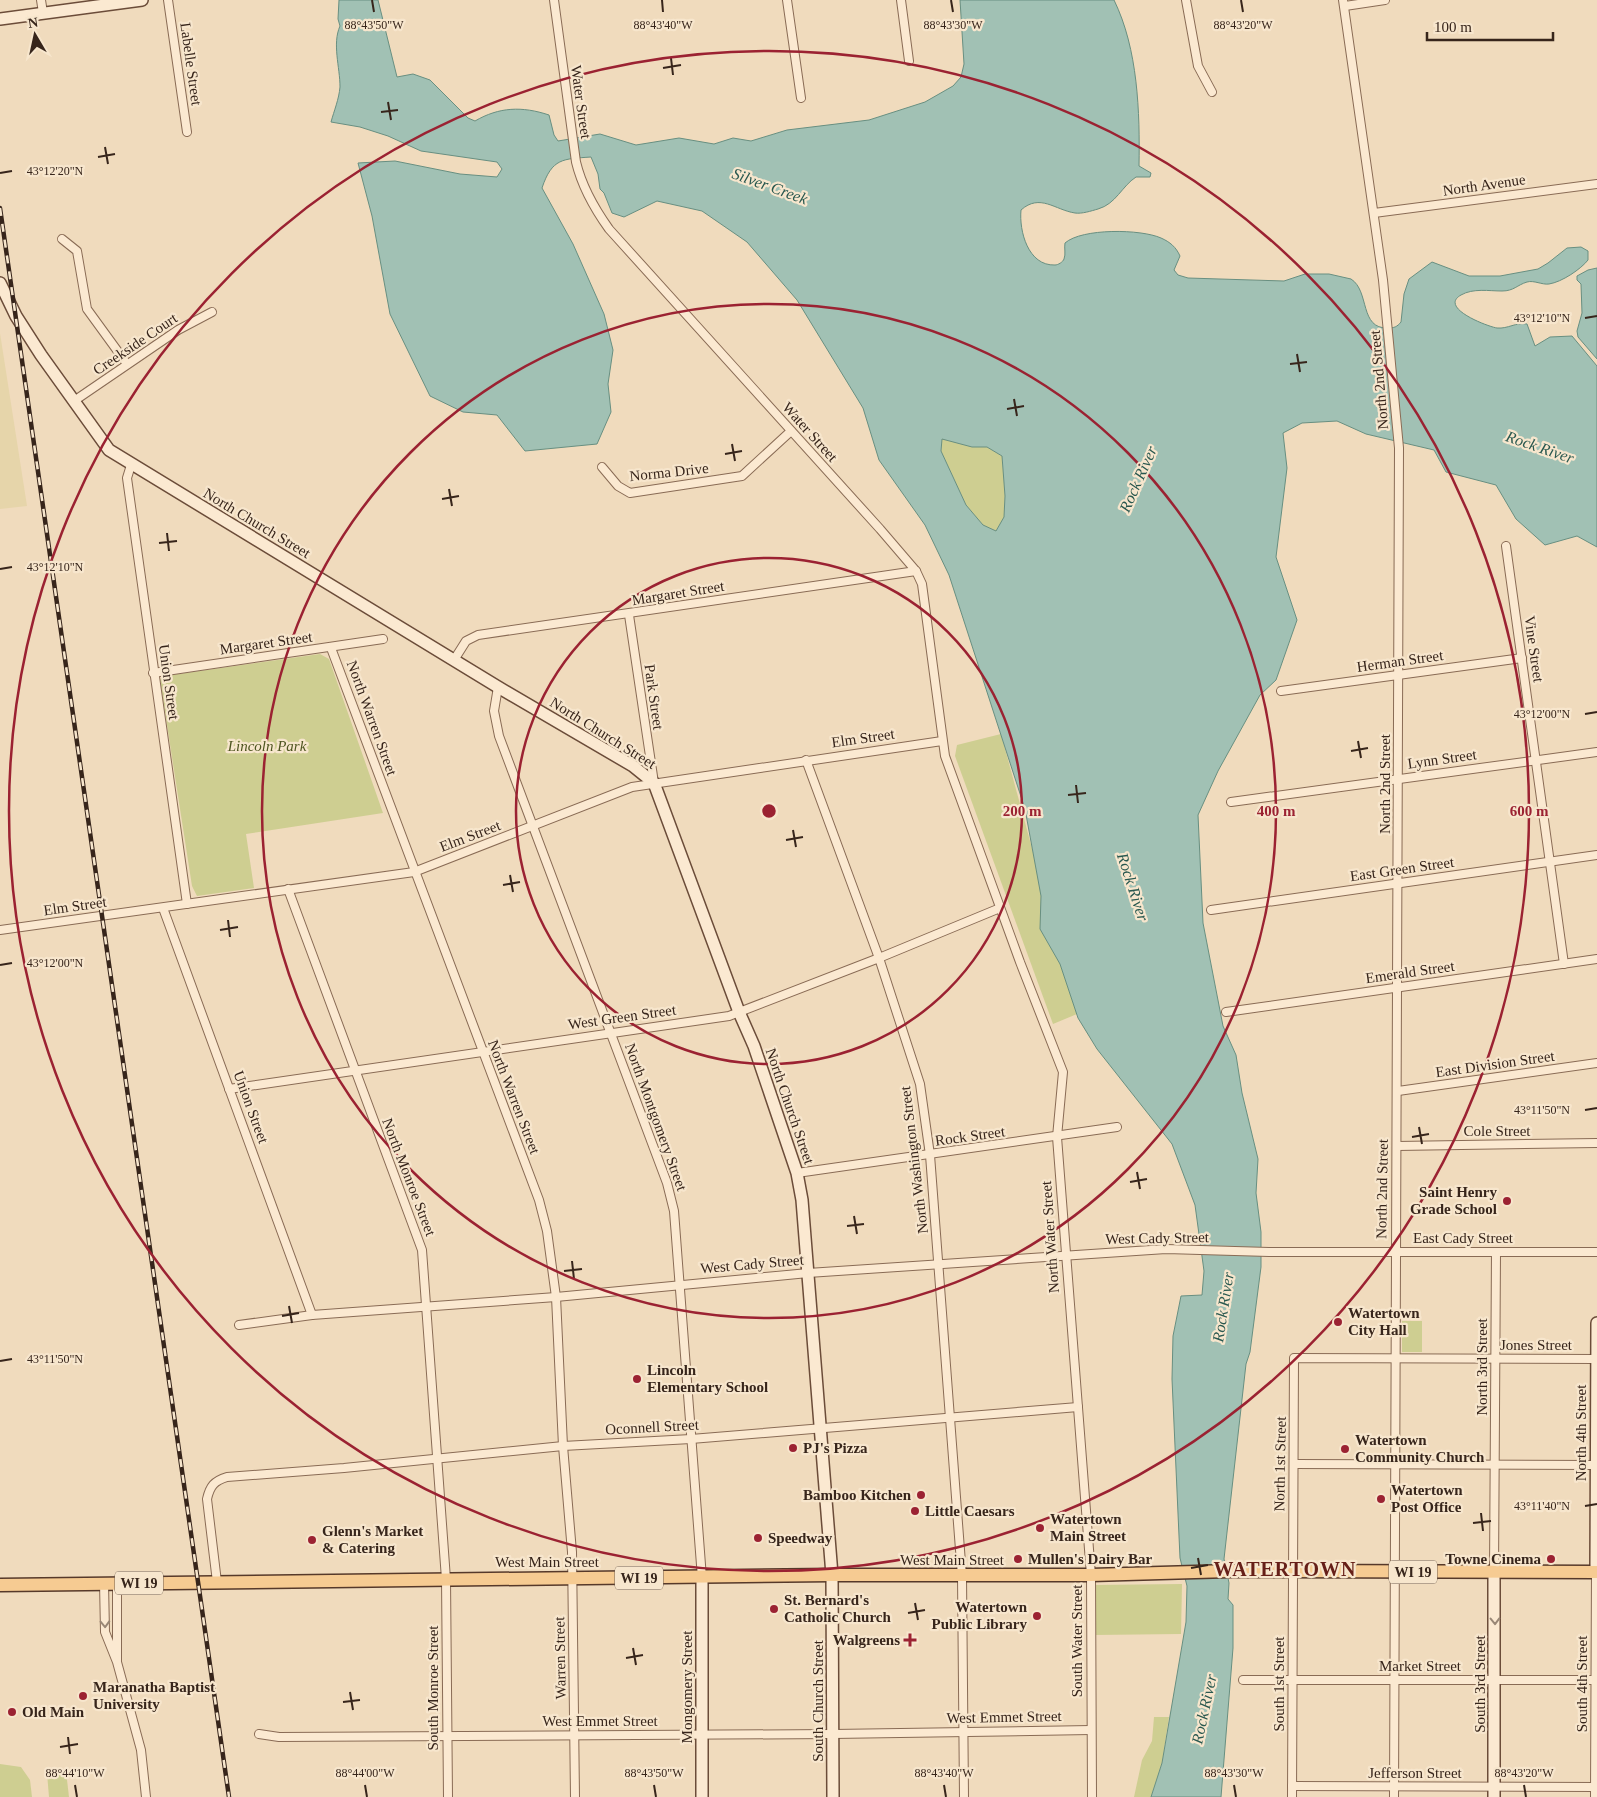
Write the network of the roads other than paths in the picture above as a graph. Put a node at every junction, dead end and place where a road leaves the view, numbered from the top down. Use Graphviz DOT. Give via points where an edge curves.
graph roads {
  1 [pos="41,0"];
  2 [pos="142,0"];
  3 [pos="168,0"];
  4 [pos="554,0"];
  5 [pos="787,0"];
  6 [pos="901,0"];
  7 [pos="1186,0"];
  8 [pos="1385,0"];
  9 [pos="1344,3"];
  10 [pos="43,13"];
  11 [pos="0,19"];
  12 [pos="909,61"];
  13 [pos="1212,92"];
  14 [pos="801,98"];
  15 [pos="186,132"];
  16 [pos="1597,184"];
  17 [pos="1374,213"];
  18 [pos="62,239"];
  19 [pos="0,283"];
  20 [pos="212,312"];
  21 [pos="127,364"];
  22 [pos="74,401"];
  23 [pos="791,431"];
  24 [pos="131,465"];
  25 [pos="602,467"];
  26 [pos="1506,546"];
  27 [pos="916,571"];
  28 [pos="629,615"];
  29 [pos="383,639"];
  30 [pos="331,648"];
  31 [pos="1522,658"];
  32 [pos="454,660"];
  33 [pos="153,673"];
  34 [pos="1398,675"];
  35 [pos="498,687"];
  36 [pos="1281,691"];
  37 [pos="942,741"];
  38 [pos="1597,752"];
  39 [pos="806,760"];
  40 [pos="1536,760"];
  41 [pos="1399,778"];
  42 [pos="654,783"];
  43 [pos="1231,802"];
  44 [pos="534,826"];
  45 [pos="1597,855"];
  46 [pos="1550,861"];
  47 [pos="414,872"];
  48 [pos="1399,883"];
  49 [pos="288,889"];
  50 [pos="187,904"];
  51 [pos="163,908"];
  52 [pos="1000,908"];
  53 [pos="1211,910"];
  54 [pos="0,930"];
  55 [pos="879,958"];
  56 [pos="1597,959"];
  57 [pos="1564,964"];
  58 [pos="1398,987"];
  59 [pos="739,1012"];
  60 [pos="1226,1012"];
  61 [pos="610,1033"];
  62 [pos="482,1052"];
  63 [pos="1597,1063"];
  64 [pos="354,1070"];
  65 [pos="229,1089"];
  66 [pos="1398,1091"];
  67 [pos="1117,1127"];
  68 [pos="1056,1137"];
  69 [pos="1597,1143"];
  70 [pos="1397,1146"];
  71 [pos="930,1155"];
  72 [pos="797,1173"];
  73 [pos="1395,1251"];
  74 [pos="1269,1252"];
  75 [pos="1496,1252"];
  76 [pos="1597,1252"];
  77 [pos="1066,1256"];
  78 [pos="939,1266"];
  79 [pos="808,1273"];
  80 [pos="678,1285"];
  81 [pos="556,1297"];
  82 [pos="427,1307"];
  83 [pos="312,1316"];
  84 [pos="1597,1323"];
  85 [pos="239,1325"];
  86 [pos="1294,1358"];
  87 [pos="1394,1358"];
  88 [pos="1495,1359"];
  89 [pos="1597,1359"];
  90 [pos="1078,1407"];
  91 [pos="950,1418"];
  92 [pos="821,1428"];
  93 [pos="691,1439"];
  94 [pos="563,1446"];
  95 [pos="436,1457"];
  96 [pos="1294,1464"];
  97 [pos="1396,1464"];
  98 [pos="1496,1464"];
  99 [pos="1596,1465"];
  100 [pos="1292,1571"];
  101 [pos="1395,1572"];
  102 [pos="1494,1572"];
  103 [pos="1596,1572"];
  104 [pos="832,1575"];
  105 [pos="1091,1575"];
  106 [pos="962,1576"];
  107 [pos="572,1578"];
  108 [pos="702,1578"];
  109 [pos="446,1580"];
  110 [pos="218,1582"];
  111 [pos="111,1583"];
  112 [pos="0,1585"];
  113 [pos="117,1662"];
  114 [pos="1394,1679"];
  115 [pos="1242,1680"];
  116 [pos="1293,1680"];
  117 [pos="1495,1680"];
  118 [pos="1596,1680"];
  119 [pos="1091,1730"];
  120 [pos="964,1732"];
  121 [pos="259,1734"];
  122 [pos="574,1734"];
  123 [pos="702,1734"];
  124 [pos="833,1734"];
  125 [pos="447,1735"];
  126 [pos="1292,1786"];
  127 [pos="1394,1786"];
  128 [pos="1596,1787"];
  129 [pos="1494,1792"];
  130 [pos="146,1797"];
  131 [pos="448,1797"];
  132 [pos="575,1797"];
  133 [pos="702,1797"];
  134 [pos="833,1797"];
  135 [pos="964,1797"];
  136 [pos="1092,1797"];
  137 [pos="1292,1797"];
  138 [pos="1394,1797"];
  139 [pos="1595,1797"];
  1 -- 10 [label="street"];
  2 -- 10 [label="main road"];
  3 -- 15 [label="street, Labelle Street"];
  4 -- 23 [label="street, Water Street" via="576,162 590,200 609,229"];
  5 -- 14 [label="street"];
  6 -- 12 [label="street"];
  7 -- 13 [label="street" via="1198,66"];
  8 -- 9 [label="street"];
  9 -- 17 [label="street, North 2nd Street"];
  10 -- 11 [label="main road"];
  16 -- 17 [label="street, North Avenue"];
  17 -- 34 [label="street, North 2nd Street" via="1399,448"];
  18 -- 21 [label="street" via="77,251 87,309"];
  19 -- 22 [label="main road, North Church Street" via="16,316"];
  20 -- 21 [label="street, Creekside Court"];
  21 -- 22 [label="street, Creekside Court"];
  22 -- 24 [label="main road, North Church Street" via="109,450"];
  23 -- 25 [label="street, Norma Drive" via="742,476 630,493 618,486"];
  23 -- 27 [label="street, Water Street"];
  24 -- 32 [label="main road, North Church Street"];
  24 -- 33 [label="street, Union Street" via="127,478"];
  26 -- 31 [label="street, Vine Street"];
  27 -- 28 [label="street, Margaret Street"];
  27 -- 37 [label="street, Water Street" via="924,594"];
  28 -- 32 [label="street, Margaret Street" via="478,636 466,641"];
  28 -- 42 [label="street, Park Street"];
  29 -- 30 [label="street, Margaret Street"];
  30 -- 33 [label="street, Margaret Street"];
  30 -- 47 [label="street, North Warren Street"];
  31 -- 34 [label="street, Herman Street"];
  31 -- 40 [label="street, Vine Street"];
  32 -- 35 [label="main road, North Church Street"];
  33 -- 50 [label="street, Union Street"];
  34 -- 36 [label="street, Herman Street"];
  34 -- 41 [label="street, North 2nd Street"];
  35 -- 42 [label="main road, North Church Street" via="633,766"];
  35 -- 44 [label="street, North Montgomery Street" via="494,703 496,726"];
  37 -- 39 [label="street, Elm Street"];
  37 -- 52 [label="street, Water Street"];
  38 -- 40 [label="street, Lynn Street"];
  39 -- 42 [label="street, Elm Street"];
  39 -- 55 [label="street, North Washington Street"];
  40 -- 41 [label="street, Lynn Street"];
  40 -- 46 [label="street, Vine Street"];
  41 -- 43 [label="street, Lynn Street"];
  41 -- 48 [label="street, North 2nd Street"];
  42 -- 44 [label="street, Elm Street" via="632,786"];
  42 -- 59 [label="main road, North Church Street"];
  44 -- 47 [label="street, Elm Street"];
  44 -- 61 [label="street, North Montgomery Street"];
  45 -- 46 [label="street, East Green Street"];
  46 -- 48 [label="street, East Green Street"];
  46 -- 57 [label="street, Vine Street"];
  47 -- 49 [label="street, Elm Street"];
  47 -- 62 [label="street, North Warren Street"];
  48 -- 53 [label="street, East Green Street"];
  48 -- 58 [label="street, North 2nd Street"];
  49 -- 50 [label="street, Elm Street"];
  49 -- 64 [label="street, North Monroe Street"];
  50 -- 51 [label="street, Elm Street"];
  51 -- 54 [label="street, Elm Street"];
  51 -- 65 [label="street, Union Street"];
  52 -- 55 [label="street, West Green Street"];
  52 -- 68 [label="street, North Water Street" via="1063,1072"];
  55 -- 59 [label="street, West Green Street"];
  55 -- 71 [label="street, North Washington Street" via="920,1084"];
  56 -- 57 [label="street, Emerald Street"];
  57 -- 58 [label="street, Emerald Street"];
  58 -- 60 [label="street, Emerald Street"];
  58 -- 66 [label="street, North 2nd Street"];
  59 -- 61 [label="street, West Green Street"];
  59 -- 72 [label="main road, North Church Street" via="754,1046"];
  61 -- 62 [label="street, West Green Street"];
  61 -- 80 [label="street, North Montgomery Street" via="672,1204"];
  62 -- 64 [label="street, West Green Street"];
  62 -- 81 [label="street, North Warren Street" via="539,1200 547,1231"];
  63 -- 66 [label="street, East Division Street"];
  64 -- 65 [label="street, West Green Street"];
  64 -- 82 [label="street, North Monroe Street" via="408,1216 419,1237"];
  65 -- 83 [label="street, Union Street"];
  66 -- 70 [label="street, North 2nd Street"];
  67 -- 68 [label="street, Rock Street"];
  68 -- 71 [label="street, Rock Street"];
  68 -- 77 [label="street, North Water Street"];
  69 -- 70 [label="street, Cole Street"];
  70 -- 73 [label="street, North 2nd Street"];
  71 -- 72 [label="street, Rock Street"];
  71 -- 78 [label="street, North Washington Street"];
  72 -- 79 [label="main road, North Church Street"];
  73 -- 74 [label="street, East Cady Street"];
  73 -- 75 [label="street, East Cady Street"];
  73 -- 87 [label="street, North 2nd Street"];
  74 -- 77 [label="street, West Cady Street" via="1166,1249"];
  75 -- 76 [label="street, East Cady Street"];
  75 -- 88 [label="street, North 3rd Street"];
  77 -- 78 [label="street, West Cady Street"];
  77 -- 90 [label="street, North Water Street"];
  78 -- 79 [label="street, West Cady Street"];
  78 -- 91 [label="street, North Washington Street"];
  79 -- 80 [label="street, West Cady Street"];
  79 -- 92 [label="main road, North Church Street"];
  80 -- 81 [label="street, West Cady Street"];
  80 -- 93 [label="street, North Montgomery Street"];
  81 -- 82 [label="street, West Cady Street"];
  81 -- 94 [label="street, North Warren Street"];
  82 -- 83 [label="street, West Cady Street"];
  82 -- 95 [label="street, North Monroe Street"];
  83 -- 85 [label="street, West Cady Street"];
  84 -- 89 [label="main road, North 4th Street"];
  86 -- 87 [label="street, Jones Street"];
  86 -- 96 [label="street, North 1st Street"];
  87 -- 88 [label="street, Jones Street"];
  87 -- 97 [label="street, North 2nd Street"];
  88 -- 89 [label="street, Jones Street"];
  88 -- 98 [label="street, North 3rd Street"];
  89 -- 99 [label="main road, North 4th Street"];
  90 -- 91 [label="street, Oconnell Street"];
  90 -- 105 [label="street, North Water Street"];
  91 -- 92 [label="street, Oconnell Street"];
  91 -- 106 [label="street, North Washington Street"];
  92 -- 93 [label="street, Oconnell Street"];
  92 -- 104 [label="main road, North Church Street"];
  93 -- 94 [label="street, Oconnell Street"];
  93 -- 108 [label="street, North Montgomery Street"];
  94 -- 95 [label="street, Oconnell Street"];
  94 -- 107 [label="street, North Warren Street"];
  95 -- 109 [label="street, North Monroe Street"];
  95 -- 110 [label="street, Oconnell Street" via="227,1477 214,1482 207,1499"];
  96 -- 97 [label="street"];
  96 -- 100 [label="street, North 1st Street"];
  97 -- 98 [label="street"];
  97 -- 101 [label="street, North 2nd Street"];
  98 -- 99 [label="street"];
  98 -- 102 [label="street, North 3rd Street"];
  99 -- 103 [label="main road, North 4th Street"];
  100 -- 101 [label="main road, WI 19"];
  100 -- 105 [label="main road, West Main Street / WI 19"];
  100 -- 116 [label="street, South 1st Street"];
  101 -- 102 [label="main road, WI 19"];
  101 -- 114 [label="street, North 2nd Street"];
  102 -- 103 [label="main road, WI 19"];
  102 -- 117 [label="main road, South 3rd Street, one-way"];
  103 -- 118 [label="street, South 4th Street"];
  104 -- 106 [label="main road, West Main Street / WI 19"];
  104 -- 108 [label="main road, West Main Street / WI 19"];
  104 -- 124 [label="main road, South Church Street"];
  105 -- 106 [label="main road, West Main Street / WI 19"];
  105 -- 119 [label="street, South Water Street"];
  106 -- 120 [label="street, North Washington Street"];
  107 -- 108 [label="main road, West Main Street / WI 19"];
  107 -- 109 [label="main road, West Main Street / WI 19"];
  107 -- 122 [label="street, Warren Street"];
  108 -- 123 [label="main road, Mongomery Street"];
  109 -- 110 [label="main road, West Main Street / WI 19"];
  109 -- 125 [label="street, South Monroe Street"];
  110 -- 111 [label="main road, West Main Street / WI 19"];
  111 -- 112 [label="main road, West Main Street / WI 19"];
  111 -- 113 [label="street"];
  111 -- 113 [label="street, one-way" via="105,1632"];
  113 -- 130 [label="street" via="142,1752"];
  114 -- 116 [label="street, Market Street"];
  114 -- 117 [label="street, Market Street"];
  114 -- 127 [label="street, North 2nd Street"];
  115 -- 116 [label="street, Market Street"];
  116 -- 126 [label="street, South 1st Street"];
  117 -- 118 [label="street, Market Street"];
  117 -- 129 [label="main road, South 3rd Street"];
  118 -- 128 [label="street, South 4th Street"];
  119 -- 120 [label="street, West Emmet Street"];
  119 -- 136 [label="street, South Water Street"];
  120 -- 124 [label="street, West Emmet Street"];
  120 -- 135 [label="street, North Washington Street"];
  121 -- 125 [label="street, West Emmet Street" via="278,1737"];
  122 -- 123 [label="street, West Emmet Street"];
  122 -- 125 [label="street, West Emmet Street"];
  122 -- 132 [label="street, Warren Street"];
  123 -- 124 [label="street, West Emmet Street"];
  123 -- 133 [label="main road, Mongomery Street"];
  124 -- 134 [label="main road, South Church Street"];
  125 -- 131 [label="street, South Monroe Street"];
  126 -- 127 [label="street, Jefferson Street"];
  126 -- 137 [label="street, South 1st Street"];
  127 -- 129 [label="street, Jefferson Street"];
  127 -- 138 [label="street, North 2nd Street"];
  128 -- 129 [label="street, Jefferson Street"];
  128 -- 139 [label="street, South 4th Street"];
}
